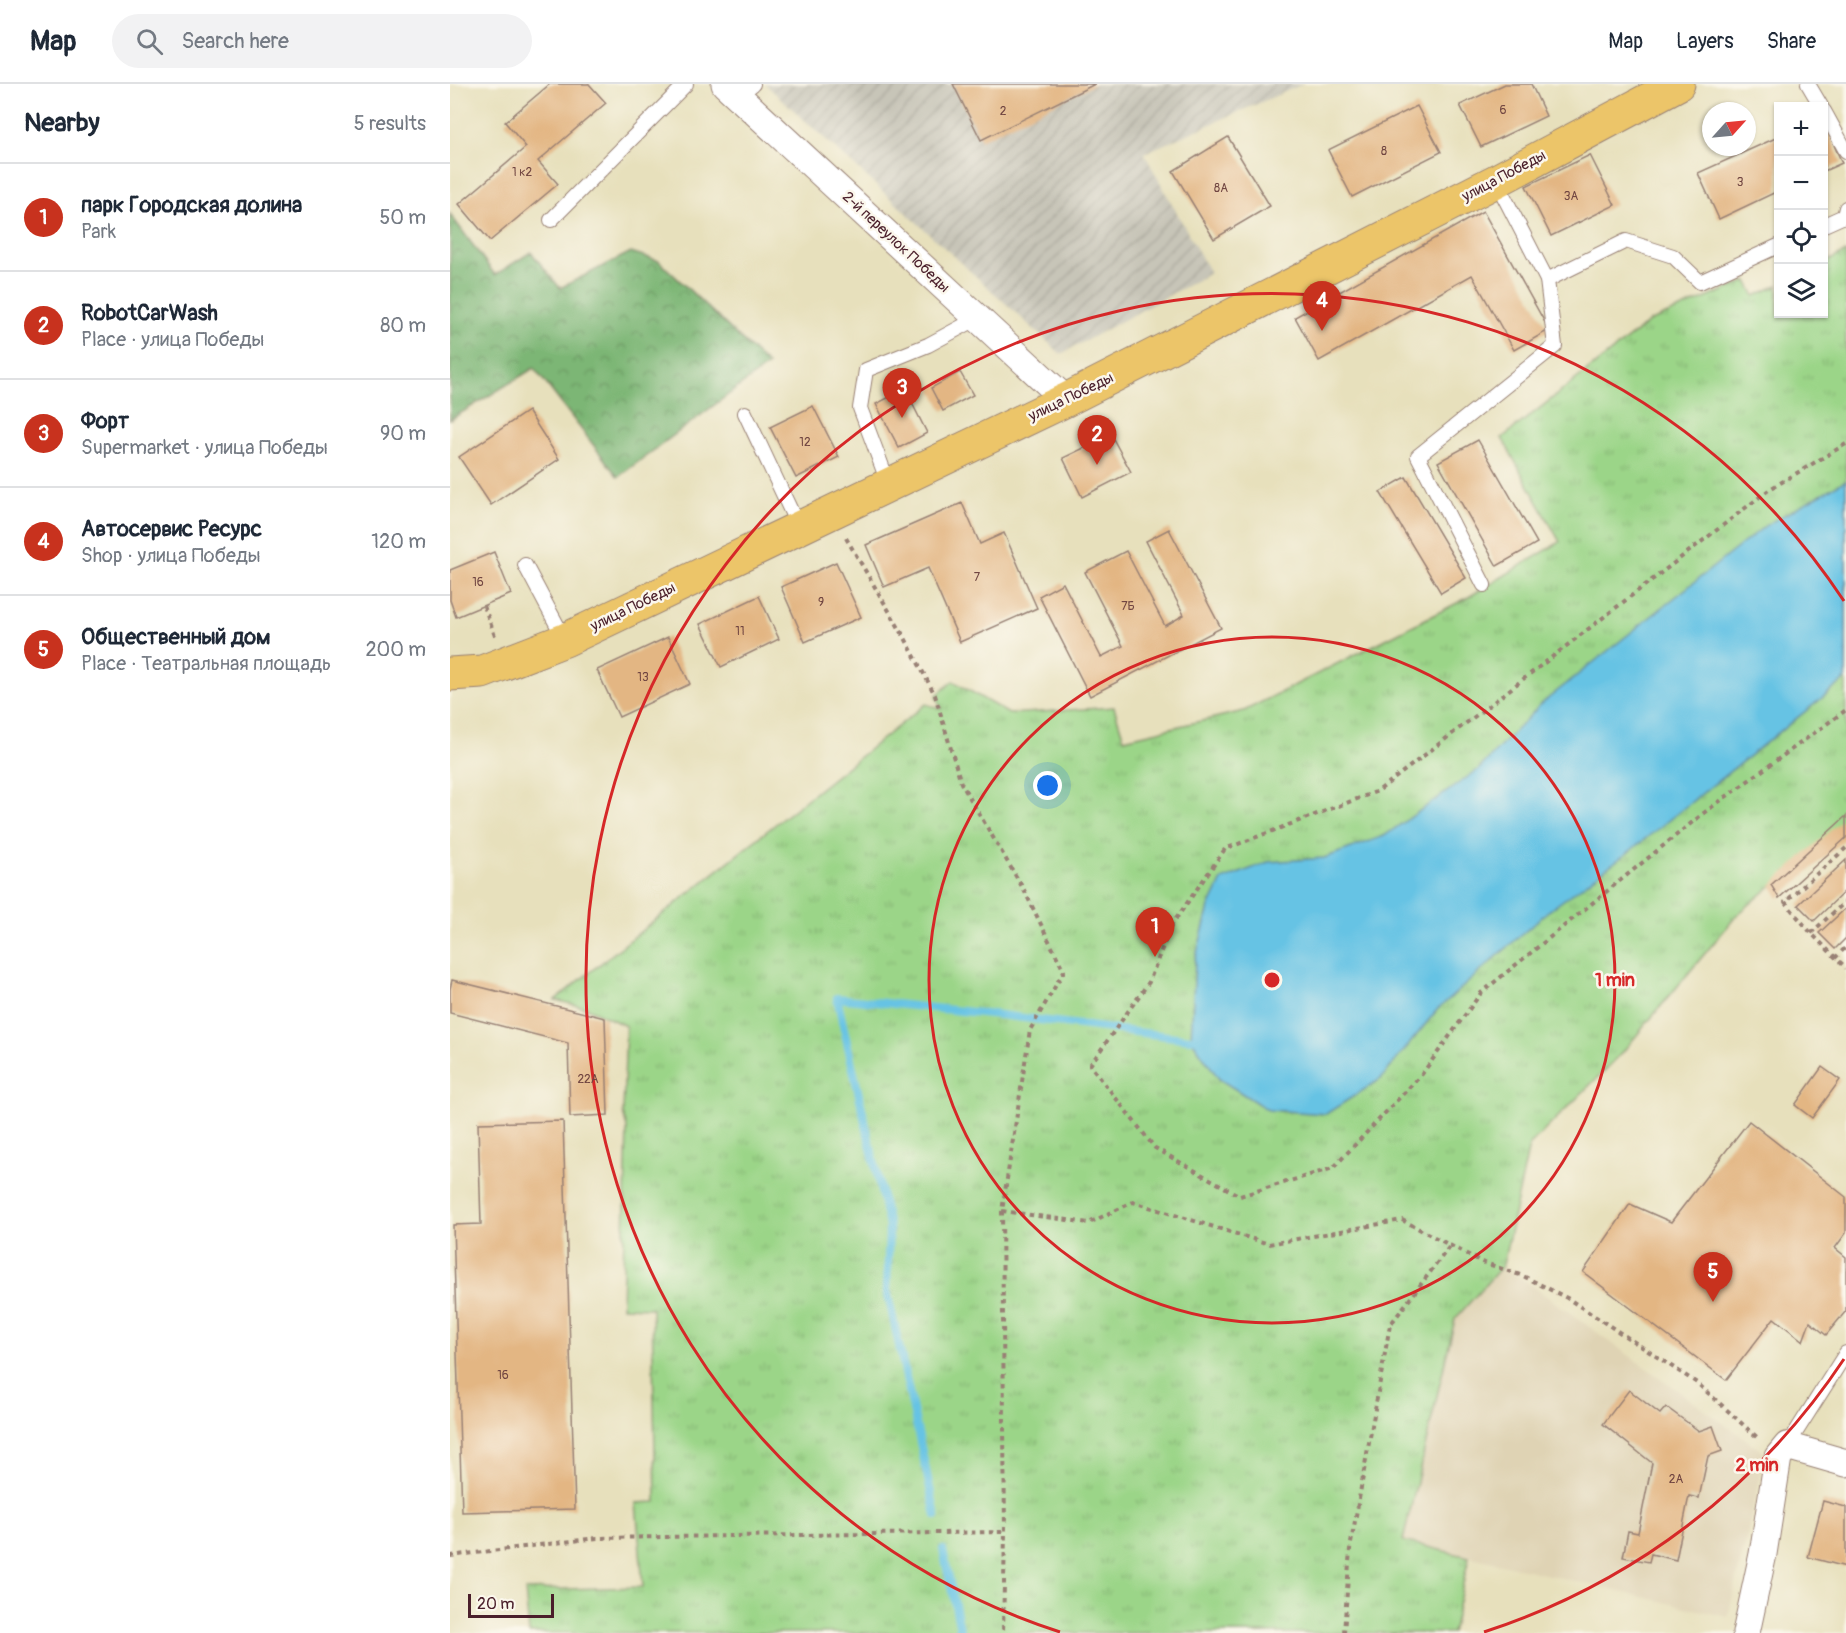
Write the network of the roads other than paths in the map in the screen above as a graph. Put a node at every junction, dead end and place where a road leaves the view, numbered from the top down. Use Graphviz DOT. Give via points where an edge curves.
graph roads {
  1 [pos="686,84"];
  2 [pos="1678,84"];
  3 [pos="1808,84"];
  4 [pos="739,88"];
  5 [pos="1819,102"];
  6 [pos="1828,118"];
  7 [pos="1846,152"];
  8 [pos="1496,181"];
  9 [pos="1846,208"];
  10 [pos="551,220"];
  11 [pos="1828,223"];
  12 [pos="1774,248"];
  13 [pos="1547,280"];
  14 [pos="978,318"];
  15 [pos="1066,400"];
  16 [pos="745,412"];
  17 [pos="889,485"];
  18 [pos="799,528"];
  19 [pos="525,565"];
  20 [pos="1484,585"];
  21 [pos="565,640"];
  22 [pos="450,674"];
  23 [pos="1846,1353"];
  24 [pos="1783,1452"];
  25 [pos="1846,1463"];
  26 [pos="1746,1633"];
  1 -- 10 [label="lane"];
  2 -- 8 [label="highway, улица Победы"];
  3 -- 5 [label="lane"];
  4 -- 14 [label="street, 2-й переулок Победы"];
  6 -- 7 [label="lane"];
  8 -- 13 [label="lane"];
  8 -- 15 [label="highway, улица Победы"];
  9 -- 11 [label="lane" via="1844,216"];
  12 -- 13 [label="lane" via="1700,282 1673,256 1626,241"];
  13 -- 20 [label="lane" via="1555,346 1418,456"];
  14 -- 15 [label="street, 2-й переулок Победы"];
  14 -- 17 [label="lane" via="927,345 866,370 860,408"];
  15 -- 17 [label="highway, улица Победы"];
  16 -- 18 [label="lane"];
  17 -- 18 [label="highway, улица Победы"];
  18 -- 21 [label="highway, улица Победы"];
  19 -- 21 [label="lane"];
  21 -- 22 [label="highway, улица Победы" via="482,672"];
  23 -- 24 [label="lane"];
  24 -- 25 [label="street"];
  24 -- 26 [label="street"];
}
